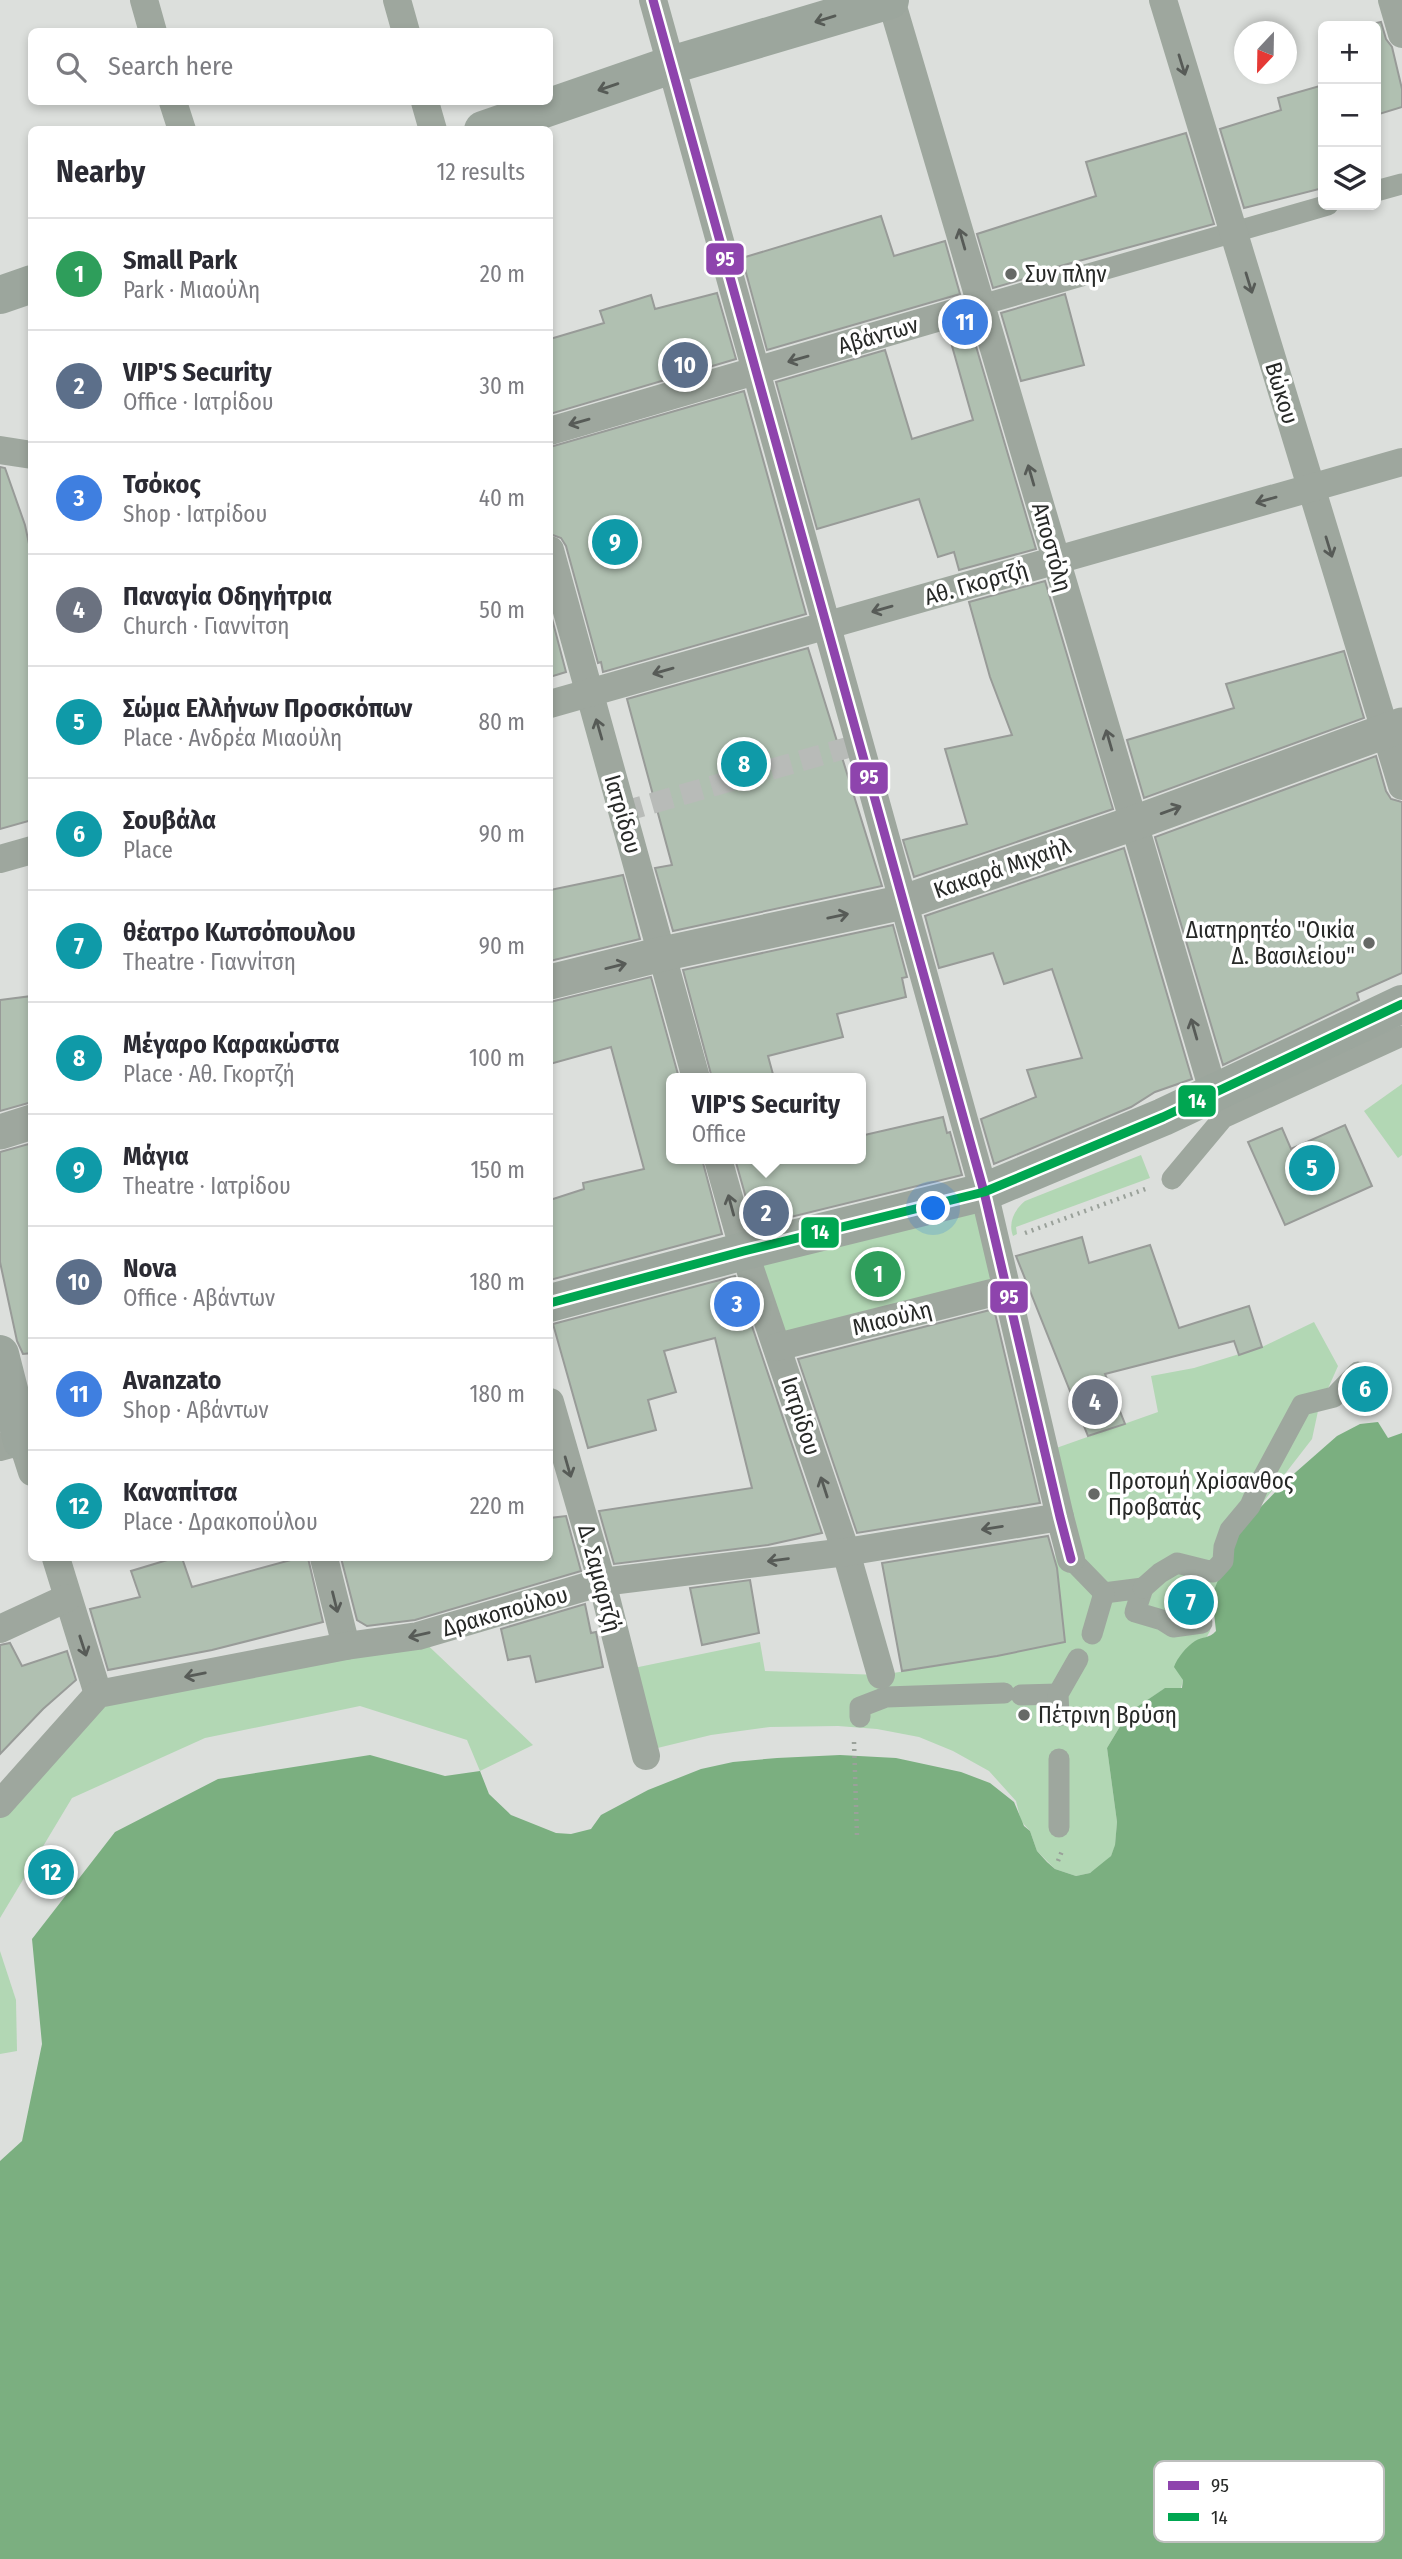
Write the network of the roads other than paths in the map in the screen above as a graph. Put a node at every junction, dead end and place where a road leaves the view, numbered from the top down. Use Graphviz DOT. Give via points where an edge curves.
graph roads {
  1 [pos="144,0"];
  2 [pos="397,0"];
  3 [pos="653,0"];
  4 [pos="890,0"];
  5 [pos="1163,0"];
  6 [pos="1392,0"];
  7 [pos="152,28"];
  8 [pos="405,28"];
  9 [pos="1402,34"];
  10 [pos="671,65"];
  11 [pos="174,105"];
  12 [pos="426,105"];
  13 [pos="180,126"];
  14 [pos="432,126"];
  15 [pos="495,126"];
  16 [pos="1402,184"];
  17 [pos="1381,190"];
  18 [pos="1318,208"];
  19 [pos="1233,231"];
  20 [pos="28,285"];
  21 [pos="0,295"];
  22 [pos="981,305"];
  23 [pos="756,371"];
  24 [pos="553,430"];
  25 [pos="0,450"];
  26 [pos="28,457"];
  27 [pos="1402,462"];
  28 [pos="1311,488"];
  29 [pos="1056,560"];
  30 [pos="553,561"];
  31 [pos="827,625"];
  32 [pos="589,692"];
  33 [pos="553,703"];
  34 [pos="1394,729"];
  35 [pos="1402,786"];
  36 [pos="1134,824"];
  37 [pos="28,851"];
  38 [pos="0,859"];
  39 [pos="904,902"];
  40 [pos="662,954"];
  41 [pos="553,981"];
  42 [pos="1402,1004"];
  43 [pos="1402,1036"];
  44 [pos="695,1073"];
  45 [pos="1214,1094"];
  46 [pos="28,1123"];
  47 [pos="0,1132"];
  48 [pos="719,1164"];
  49 [pos="1172,1179"];
  50 [pos="984,1192"];
  51 [pos="744,1251"];
  52 [pos="1007,1289"];
  53 [pos="553,1302"];
  54 [pos="777,1347"];
  55 [pos="0,1354"];
  56 [pos="1358,1372"];
  57 [pos="553,1412"];
  58 [pos="21,1450"];
  59 [pos="1060,1517"];
  60 [pos="846,1552"];
  61 [pos="1072,1559"];
  62 [pos="57,1561"];
  63 [pos="325,1561"];
  64 [pos="602,1582"];
  65 [pos="1143,1588"];
  66 [pos="1104,1593"];
  67 [pos="67,1598"];
  68 [pos="1202,1623"];
  69 [pos="0,1629"];
  70 [pos="1092,1634"];
  71 [pos="346,1646"];
  72 [pos="1078,1660"];
  73 [pos="883,1686"];
  74 [pos="98,1694"];
  75 [pos="1058,1694"];
  76 [pos="1059,1716"];
  77 [pos="857,1723"];
  78 [pos="646,1756"];
  79 [pos="1059,1759"];
  80 [pos="0,1804"];
  81 [pos="1059,1827"];
  1 -- 7 [label="street"];
  2 -- 8 [label="street"];
  3 -- 10 [label="street"];
  4 -- 10 [label="main road, one-way"];
  22 -- 4 [label="street, Αποστόλη, one-way"];
  5 -- 19 [label="street, Βώκου, one-way"];
  6 -- 9 [label="street"];
  10 -- 15 [label="main road, one-way"];
  10 -- 23 [label="street"];
  11 -- 13 [label="street"];
  12 -- 14 [label="street"];
  16 -- 17 [label="street"];
  18 -- 19 [label="street, Αβάντων"];
  19 -- 22 [label="street, Αβάντων"];
  19 -- 28 [label="street, Βώκου, one-way"];
  20 -- 21 [label="main road"];
  22 -- 23 [label="street, Αβάντων, one-way"];
  29 -- 22 [label="street, Αποστόλη, one-way"];
  23 -- 24 [label="street, Αβάντων, one-way"];
  23 -- 31 [label="street"];
  25 -- 26 [label="street"];
  27 -- 28 [label="street, Αθ. Γκορτζή"];
  28 -- 29 [label="street, Αθ. Γκορτζή, one-way"];
  28 -- 34 [label="street, Βώκου, one-way"];
  29 -- 31 [label="street, Αθ. Γκορτζή, one-way"];
  36 -- 29 [label="street, Αποστόλη, one-way"];
  30 -- 32 [label="street, Ιατρίδου"];
  31 -- 32 [label="street, Αθ. Γκορτζή, one-way"];
  31 -- 39 [label="street"];
  32 -- 33 [label="street, Αθ. Γκορτζή"];
  40 -- 32 [label="street, Ιατρίδου, one-way"];
  34 -- 35 [label="street, Βώκου"];
  36 -- 34 [label="street, Κακαρά Μιχαήλ, one-way"];
  36 -- 39 [label="street, Κακαρά Μιχαήλ"];
  45 -- 36 [label="street, Αποστόλη, one-way"];
  37 -- 38 [label="street"];
  40 -- 39 [label="street, Κακαρά Μιχαήλ, one-way"];
  39 -- 50 [label="street"];
  41 -- 40 [label="street, Κακαρά Μιχαήλ, one-way"];
  40 -- 44 [label="street, Ιατρίδου"];
  42 -- 45 [label="main road"];
  43 -- 49 [label="street" via="1223,1118"];
  45 -- 50 [label="main road"];
  46 -- 47 [label="street"];
  51 -- 48 [label="street, Ιατρίδου, one-way"];
  50 -- 51 [label="main road"];
  50 -- 52 [label="street"];
  51 -- 53 [label="main road"];
  51 -- 54 [label="street, Ιατρίδου"];
  52 -- 54 [label="street, Μιαούλη"];
  52 -- 59 [label="street"];
  60 -- 54 [label="street, Ιατρίδου, one-way"];
  55 -- 58 [label="main road"];
  56 -- 65 [label="street" via="1334,1397 1302,1405 1250,1506 1230,1530 1223,1561 1213,1573 1177,1563"];
  57 -- 64 [label="street, Δ. Σαμαρτζή, one-way"];
  59 -- 60 [label="street, Δρακοπούλου, one-way"];
  59 -- 61 [label="street"];
  60 -- 64 [label="street, Δρακοπούλου, one-way"];
  60 -- 73 [label="street, Ιατρίδου"];
  61 -- 66 [label="street"];
  62 -- 67 [label="street"];
  63 -- 71 [label="street, one-way"];
  64 -- 71 [label="street, Δρακοπούλου, one-way" via="418,1636"];
  64 -- 78 [label="street, Δ. Σαμαρτζή"];
  65 -- 66 [label="street"];
  65 -- 68 [label="street" via="1135,1612 1173,1627"];
  66 -- 70 [label="street"];
  67 -- 69 [label="street"];
  67 -- 74 [label="street, one-way"];
  71 -- 74 [label="street, Δρακοπούλου, one-way"];
  72 -- 75 [label="street"];
  73 -- 75 [label="street"];
  73 -- 77 [label="street" via="860,1707"];
  74 -- 80 [label="street"];
  75 -- 76 [label="street"];
  79 -- 81 [label="street" via="1050,1800"];
}
